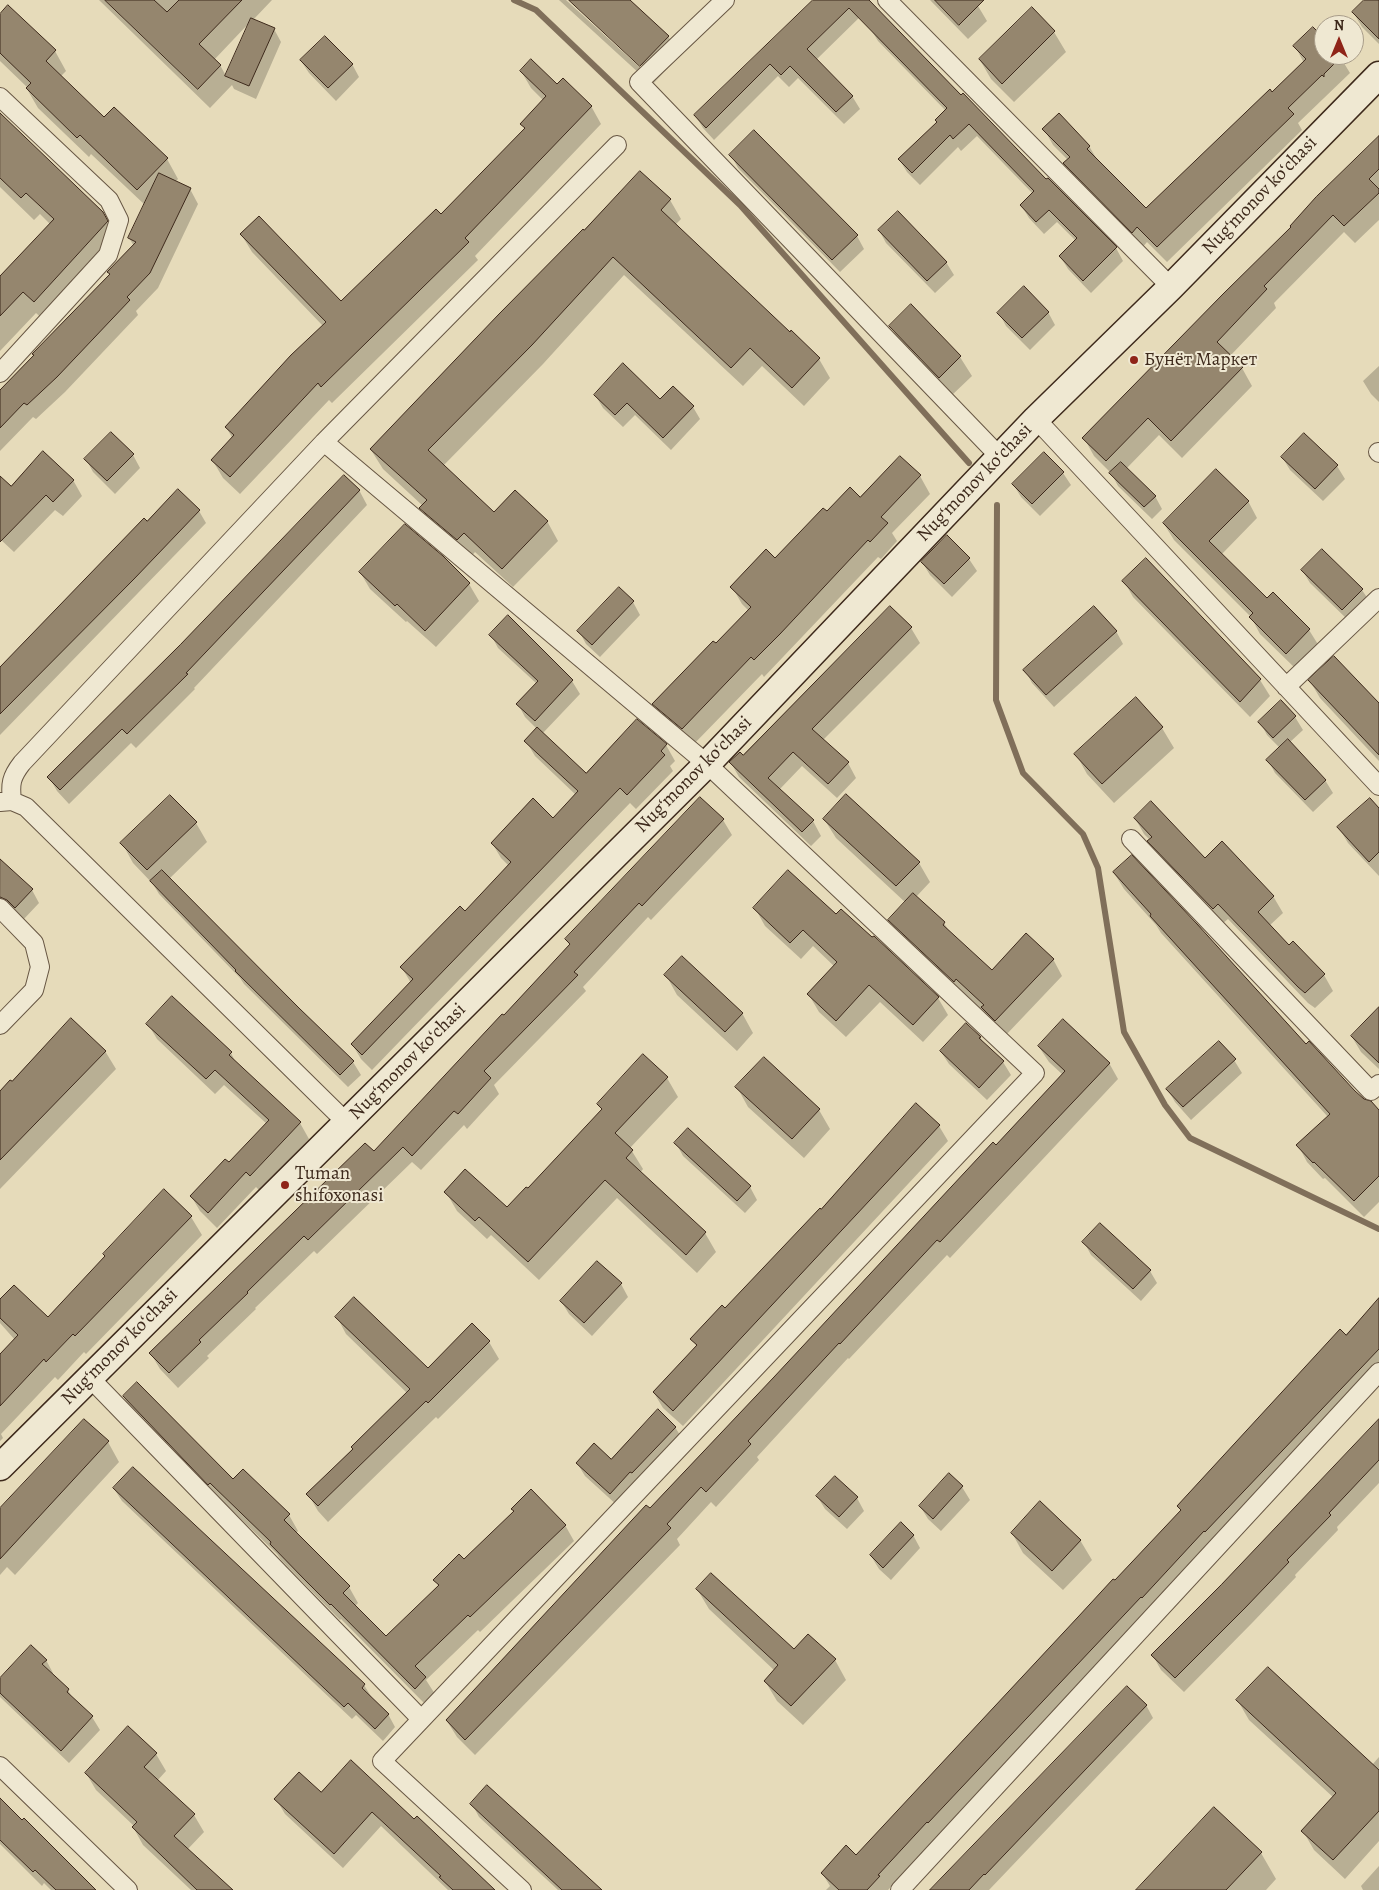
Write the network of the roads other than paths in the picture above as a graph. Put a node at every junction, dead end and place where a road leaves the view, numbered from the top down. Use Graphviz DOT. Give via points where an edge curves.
graph roads {
  1 [pos="725,0"];
  2 [pos="887,0"];
  3 [pos="1379,75"];
  4 [pos="0,97"];
  5 [pos="617,145"];
  6 [pos="1171,287"];
  7 [pos="0,373"];
  8 [pos="1036,418"];
  9 [pos="324,442"];
  10 [pos="1000,457"];
  11 [pos="1379,598"];
  12 [pos="1286,687"];
  13 [pos="708,764"];
  14 [pos="1379,786"];
  15 [pos="6,802"];
  16 [pos="1132,838"];
  17 [pos="0,908"];
  18 [pos="0,1025"];
  19 [pos="1375,1087"];
  20 [pos="347,1123"];
  21 [pos="1379,1372"];
  22 [pos="89,1378"];
  23 [pos="0,1467"];
  24 [pos="421,1719"];
  25 [pos="0,1766"];
  26 [pos="128,1890"];
  27 [pos="522,1890"];
  28 [pos="900,1890"];
  1 -- 10 [label="street" via="639,82"];
  2 -- 6 [label="street"];
  3 -- 6 [label="main road, Nugʻmonov koʻchasi"];
  4 -- 7 [label="street" via="109,200 119,220 108,255"];
  5 -- 9 [label="street"];
  6 -- 8 [label="main road, Nugʻmonov koʻchasi"];
  8 -- 10 [label="main road, Nugʻmonov koʻchasi"];
  8 -- 12 [label="street"];
  9 -- 13 [label="street"];
  9 -- 15 [label="street" via="22,763 13,774"];
  10 -- 13 [label="main road, Nugʻmonov koʻchasi"];
  11 -- 12 [label="street"];
  12 -- 14 [label="street"];
  13 -- 20 [label="main road, Nugʻmonov koʻchasi"];
  13 -- 24 [label="street" via="1035,1073"];
  15 -- 20 [label="street" via="26,806"];
  16 -- 19 [label="street"];
  17 -- 18 [label="street" via="34,943 40,968 34,990"];
  20 -- 22 [label="main road, Nugʻmonov koʻchasi"];
  21 -- 28 [label="street"];
  22 -- 23 [label="main road, Nugʻmonov koʻchasi"];
  22 -- 24 [label="street"];
  24 -- 27 [label="street" via="382,1761"];
  25 -- 26 [label="street"];
}
